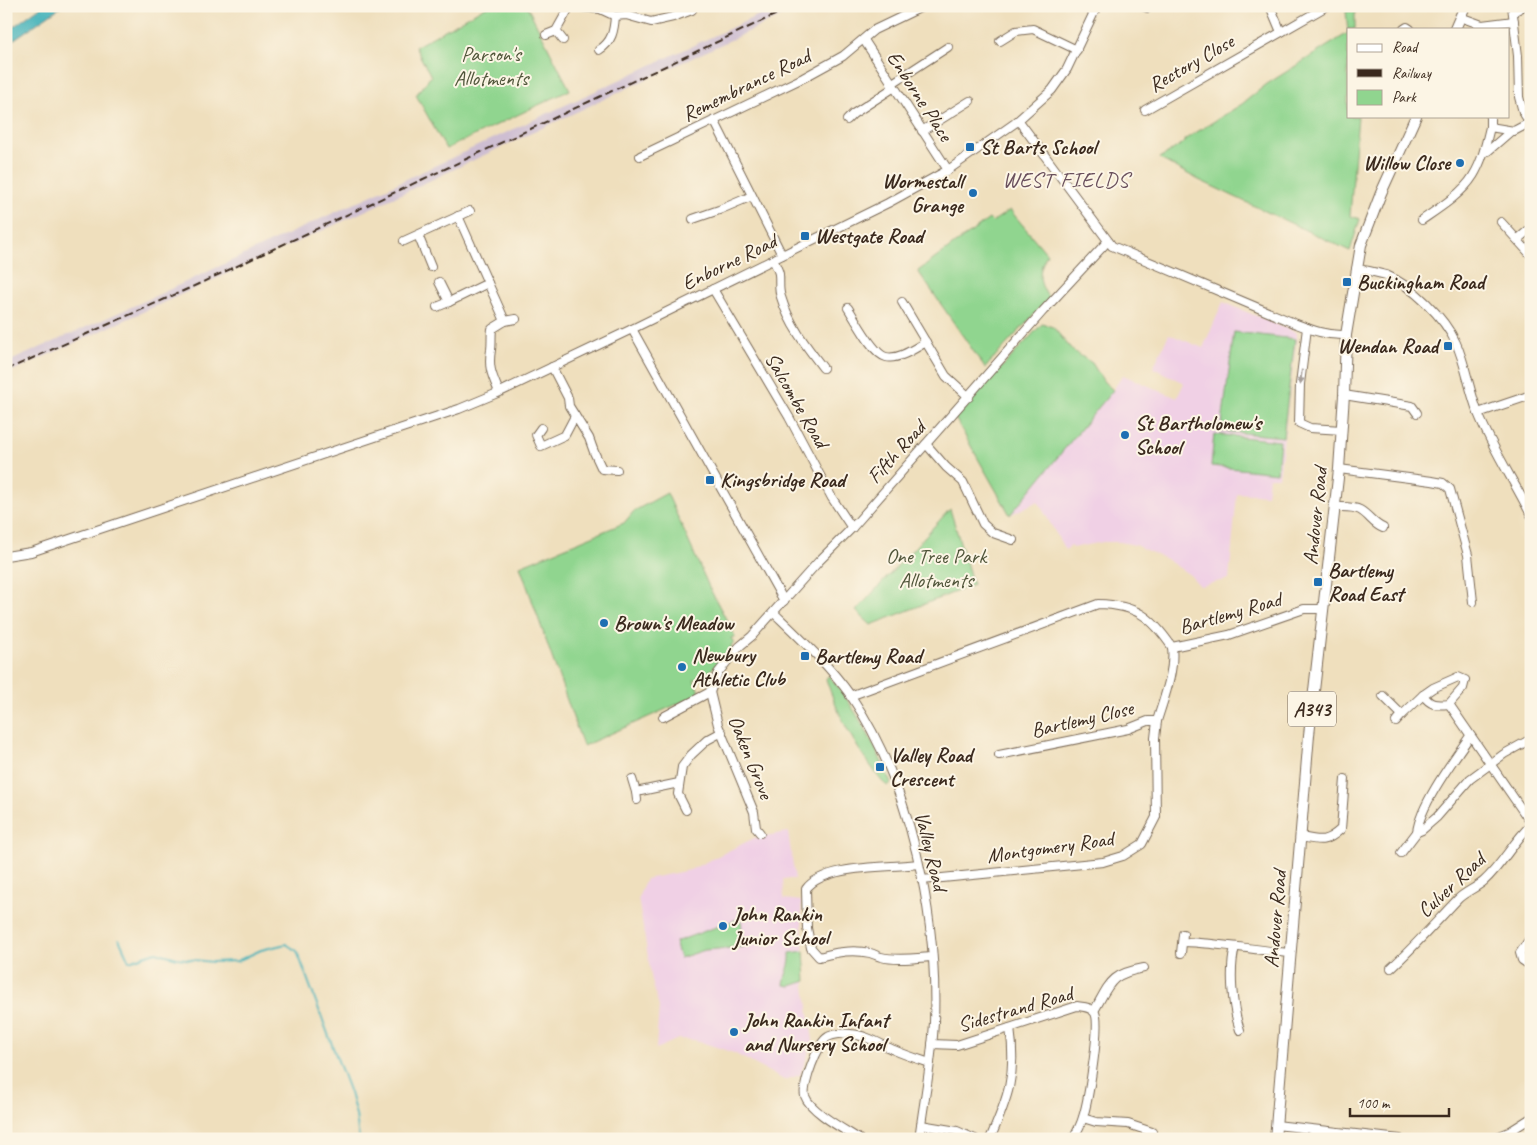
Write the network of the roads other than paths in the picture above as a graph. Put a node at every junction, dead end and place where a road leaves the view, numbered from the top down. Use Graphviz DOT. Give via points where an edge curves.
graph roads {
  1 [pos="571,6"];
  2 [pos="924,6"];
  3 [pos="1097,6"];
  4 [pos="1270,6"];
  5 [pos="1327,6"];
  6 [pos="1465,6"];
  7 [pos="1524,6"];
  8 [pos="1512,9"];
  9 [pos="692,10"];
  10 [pos="615,16"];
  11 [pos="1460,17"];
  12 [pos="1514,21"];
  13 [pos="1455,28"];
  14 [pos="556,31"];
  15 [pos="1281,32"];
  16 [pos="546,35"];
  17 [pos="563,40"];
  18 [pos="864,40"];
  19 [pos="1000,41"];
  20 [pos="948,47"];
  21 [pos="599,50"];
  22 [pos="1077,50"];
  23 [pos="892,86"];
  24 [pos="970,101"];
  25 [pos="1145,110"];
  26 [pos="1415,118"];
  27 [pos="1490,118"];
  28 [pos="714,120"];
  29 [pos="846,120"];
  30 [pos="1019,121"];
  31 [pos="1530,124"];
  32 [pos="1490,127"];
  33 [pos="922,131"];
  34 [pos="1511,132"];
  35 [pos="1484,152"];
  36 [pos="640,156"];
  37 [pos="948,170"];
  38 [pos="752,196"];
  39 [pos="470,211"];
  40 [pos="458,216"];
  41 [pos="693,219"];
  42 [pos="1422,220"];
  43 [pos="1501,222"];
  44 [pos="1531,228"];
  45 [pos="418,235"];
  46 [pos="1518,239"];
  47 [pos="404,241"];
  48 [pos="1108,241"];
  49 [pos="782,255"];
  50 [pos="1531,255"];
  51 [pos="773,260"];
  52 [pos="432,267"];
  53 [pos="1356,269"];
  54 [pos="439,282"];
  55 [pos="488,283"];
  56 [pos="713,289"];
  57 [pos="449,302"];
  58 [pos="902,302"];
  59 [pos="437,307"];
  60 [pos="848,308"];
  61 [pos="516,319"];
  62 [pos="504,321"];
  63 [pos="1307,328"];
  64 [pos="632,329"];
  65 [pos="1346,335"];
  66 [pos="926,342"];
  67 [pos="552,367"];
  68 [pos="823,368"];
  69 [pos="499,392"];
  70 [pos="1344,395"];
  71 [pos="1531,395"];
  72 [pos="968,396"];
  73 [pos="1420,403"];
  74 [pos="1412,406"];
  75 [pos="1478,412"];
  76 [pos="1417,414"];
  77 [pos="575,416"];
  78 [pos="541,428"];
  79 [pos="1342,430"];
  80 [pos="926,444"];
  81 [pos="1339,469"];
  82 [pos="617,470"];
  83 [pos="1527,500"];
  84 [pos="1335,506"];
  85 [pos="1531,515"];
  86 [pos="852,528"];
  87 [pos="1383,528"];
  88 [pos="1002,537"];
  89 [pos="1013,540"];
  90 [pos="999,545"];
  91 [pos="6,556"];
  92 [pos="784,600"];
  93 [pos="1473,602"];
  94 [pos="1323,609"];
  95 [pos="774,613"];
  96 [pos="1172,647"];
  97 [pos="710,692"];
  98 [pos="1423,695"];
  99 [pos="850,696"];
  100 [pos="1382,696"];
  101 [pos="1449,704"];
  102 [pos="1402,714"];
  103 [pos="663,718"];
  104 [pos="1157,720"];
  105 [pos="1396,722"];
  106 [pos="722,732"];
  107 [pos="1470,736"];
  108 [pos="1531,739"];
  109 [pos="999,755"];
  110 [pos="1490,763"];
  111 [pos="632,779"];
  112 [pos="1345,779"];
  113 [pos="679,783"];
  114 [pos="636,792"];
  115 [pos="637,800"];
  116 [pos="686,810"];
  117 [pos="1531,824"];
  118 [pos="1417,832"];
  119 [pos="760,833"];
  120 [pos="1301,837"];
  121 [pos="1401,853"];
  122 [pos="918,864"];
  123 [pos="922,880"];
  124 [pos="1531,937"];
  125 [pos="1235,947"];
  126 [pos="1181,953"];
  127 [pos="1290,953"];
  128 [pos="932,958"];
  129 [pos="1125,962"];
  130 [pos="1531,964"];
  131 [pos="1144,968"];
  132 [pos="1391,968"];
  133 [pos="1128,971"];
  134 [pos="1094,1011"];
  135 [pos="1010,1028"];
  136 [pos="1240,1030"];
  137 [pos="932,1044"];
  138 [pos="930,1062"];
  139 [pos="1083,1118"];
  140 [pos="1531,1118"];
  141 [pos="921,1125"];
  142 [pos="1276,1125"];
  143 [pos="1364,1137"];
  144 [pos="859,1139"];
  145 [pos="919,1139"];
  146 [pos="975,1139"];
  147 [pos="990,1139"];
  148 [pos="1073,1139"];
  149 [pos="1150,1139"];
  150 [pos="1275,1139"];
  151 [pos="1400,1139"];
  152 [pos="1492,1139"];
  1 -- 10 [label="street" via="600,8"];
  1 -- 14 [label="street"];
  2 -- 18 [label="street, Remembrance Road" via="874,30"];
  3 -- 22 [label="street, Enborne Road"];
  4 -- 15 [label="street"];
  5 -- 15 [label="street, Rectory Close"];
  6 -- 11 [label="main road"];
  7 -- 8 [label="street"];
  8 -- 12 [label="street"];
  9 -- 10 [label="street" via="651,22 626,15"];
  10 -- 21 [label="street" via="610,40"];
  11 -- 12 [label="street" via="1482,25"];
  11 -- 13 [label="main road"];
  12 -- 31 [label="street" via="1519,98"];
  14 -- 16 [label="street"];
  14 -- 17 [label="street"];
  15 -- 25 [label="street, Rectory Close"];
  18 -- 23 [label="street, Enborne Place"];
  18 -- 28 [label="street, Remembrance Road" via="844,56 803,78"];
  19 -- 22 [label="street" via="1010,39 1016,31 1033,29"];
  20 -- 23 [label="street"];
  22 -- 30 [label="street, Enborne Road" via="1052,90"];
  23 -- 29 [label="street"];
  23 -- 33 [label="street, Enborne Place"];
  24 -- 33 [label="street"];
  26 -- 53 [label="main road, Andover Road / A343" via="1368,225"];
  27 -- 32 [label="street"];
  28 -- 36 [label="street, Remembrance Road"];
  28 -- 38 [label="street"];
  30 -- 37 [label="street, Enborne Road"];
  30 -- 48 [label="street"];
  31 -- 34 [label="street"];
  32 -- 34 [label="street"];
  32 -- 35 [label="street"];
  33 -- 37 [label="street, Enborne Place"];
  34 -- 35 [label="street"];
  35 -- 42 [label="street" via="1473,177 1456,195"];
  37 -- 49 [label="street, Enborne Road"];
  38 -- 41 [label="street"];
  38 -- 49 [label="street"];
  39 -- 40 [label="street"];
  40 -- 45 [label="street"];
  40 -- 55 [label="street"];
  43 -- 46 [label="street"];
  44 -- 46 [label="street"];
  45 -- 47 [label="street"];
  45 -- 52 [label="street"];
  46 -- 50 [label="street"];
  48 -- 63 [label="street" via="1124,252"];
  48 -- 72 [label="street, Fifth Road"];
  49 -- 51 [label="street, Enborne Road"];
  51 -- 56 [label="street, Enborne Road"];
  51 -- 68 [label="street" via="789,318 800,339"];
  53 -- 65 [label="main road, Andover Road / A343"];
  53 -- 75 [label="street" via="1375,272 1399,282 1428,304 1457,345"];
  54 -- 57 [label="street"];
  55 -- 57 [label="street"];
  55 -- 62 [label="street"];
  56 -- 64 [label="street, Enborne Road"];
  56 -- 86 [label="street, Salcombe Road"];
  57 -- 59 [label="street"];
  58 -- 66 [label="street"];
  60 -- 66 [label="street" via="874,347 886,357 898,356"];
  61 -- 62 [label="street"];
  62 -- 69 [label="street" via="492,330 489,357"];
  63 -- 65 [label="street" via="1333,336"];
  63 -- 79 [label="street, one-way" via="1299,423 1310,428"];
  64 -- 67 [label="street, Enborne Road"];
  64 -- 92 [label="street"];
  65 -- 70 [label="main road, Andover Road / A343"];
  66 -- 72 [label="street" via="946,376"];
  67 -- 69 [label="street, Enborne Road"];
  67 -- 77 [label="street"];
  69 -- 91 [label="street, Enborne Road" via="413,426 30,552"];
  70 -- 74 [label="street"];
  70 -- 79 [label="main road, Andover Road / A343"];
  71 -- 75 [label="street"];
  72 -- 80 [label="street, Fifth Road"];
  73 -- 74 [label="street"];
  74 -- 76 [label="street"];
  75 -- 83 [label="street" via="1499,458"];
  77 -- 78 [label="street" via="565,435 541,446 536,435"];
  77 -- 82 [label="street" via="602,469"];
  79 -- 81 [label="main road, Andover Road / A343"];
  80 -- 86 [label="street, Fifth Road"];
  80 -- 88 [label="street" via="963,482 983,524"];
  81 -- 84 [label="main road, Andover Road / A343"];
  81 -- 93 [label="street" via="1432,480 1450,489 1468,555"];
  83 -- 85 [label="street"];
  84 -- 87 [label="street" via="1362,511 1374,524"];
  84 -- 94 [label="main road, Andover Road / A343"];
  86 -- 92 [label="street, Fifth Road"];
  88 -- 89 [label="street"];
  88 -- 90 [label="street"];
  92 -- 95 [label="street, Fifth Road"];
  94 -- 96 [label="street, Bartlemy Road" via="1304,609 1229,635"];
  94 -- 120 [label="main road, Andover Road / A343"];
  95 -- 97 [label="street, Fifth Road" via="733,654 718,673"];
  95 -- 99 [label="street, Valley Road" via="819,657"];
  96 -- 99 [label="street, Bartlemy Road" via="1145,616 1118,605 1098,604"];
  96 -- 104 [label="street, Bartlemy Close" via="1171,670"];
  97 -- 103 [label="street"];
  97 -- 106 [label="street, Oaken Grove"];
  98 -- 101 [label="street" via="1428,702"];
  98 -- 101 [label="street" via="1458,677 1465,680 1463,688"];
  98 -- 102 [label="street"];
  99 -- 122 [label="street, Valley Road" via="870,728 892,775"];
  100 -- 102 [label="street"];
  101 -- 107 [label="street"];
  102 -- 105 [label="street"];
  104 -- 109 [label="street, Bartlemy Close" via="1128,729"];
  104 -- 123 [label="street, Montgomery Road" via="1156,817 1142,844 1123,856 1103,862"];
  106 -- 113 [label="street" via="690,755 682,767"];
  106 -- 119 [label="street, Oaken Grove"];
  107 -- 110 [label="street"];
  107 -- 118 [label="street" via="1434,790"];
  108 -- 110 [label="street"];
  110 -- 117 [label="street"];
  110 -- 118 [label="street"];
  111 -- 114 [label="street"];
  112 -- 120 [label="street" via="1341,829 1331,838"];
  113 -- 114 [label="street"];
  113 -- 116 [label="street" via="678,794"];
  114 -- 115 [label="street"];
  117 -- 132 [label="street, Culver Road" via="1483,882 1460,897"];
  118 -- 121 [label="street"];
  120 -- 127 [label="main road, Andover Road / A343"];
  122 -- 123 [label="street, Valley Road"];
  122 -- 128 [label="street" via="854,870 820,878 806,889 807,928 811,948 819,957 849,952 908,959"];
  123 -- 128 [label="street, Valley Road"];
  124 -- 130 [label="street" via="1520,953 1522,960"];
  125 -- 126 [label="street" via="1183,938"];
  125 -- 127 [label="street"];
  125 -- 136 [label="street" via="1232,981"];
  127 -- 142 [label="main road, Andover Road / A343"];
  128 -- 137 [label="street, Valley Road"];
  129 -- 133 [label="street"];
  131 -- 133 [label="street"];
  133 -- 134 [label="street" via="1113,979"];
  134 -- 135 [label="street, Sidestrand Road" via="1077,1006"];
  134 -- 139 [label="street, Sidestrand Road" via="1096,1029 1090,1089"];
  135 -- 137 [label="street, Sidestrand Road" via="957,1045"];
  135 -- 147 [label="street" via="1012,1082"];
  137 -- 138 [label="street, Valley Road"];
  138 -- 141 [label="street, Valley Road"];
  138 -- 144 [label="street" via="851,1034 834,1035 823,1041 806,1079 806,1097 813,1108"];
  139 -- 148 [label="street, Sidestrand Road"];
  139 -- 149 [label="street" via="1128,1124 1152,1132"];
  140 -- 152 [label="street"];
  141 -- 145 [label="street, Valley Road"];
  141 -- 146 [label="street" via="957,1131"];
  142 -- 143 [label="street"];
  142 -- 150 [label="main road, Andover Road / A343"];
  143 -- 151 [label="street"];
}
